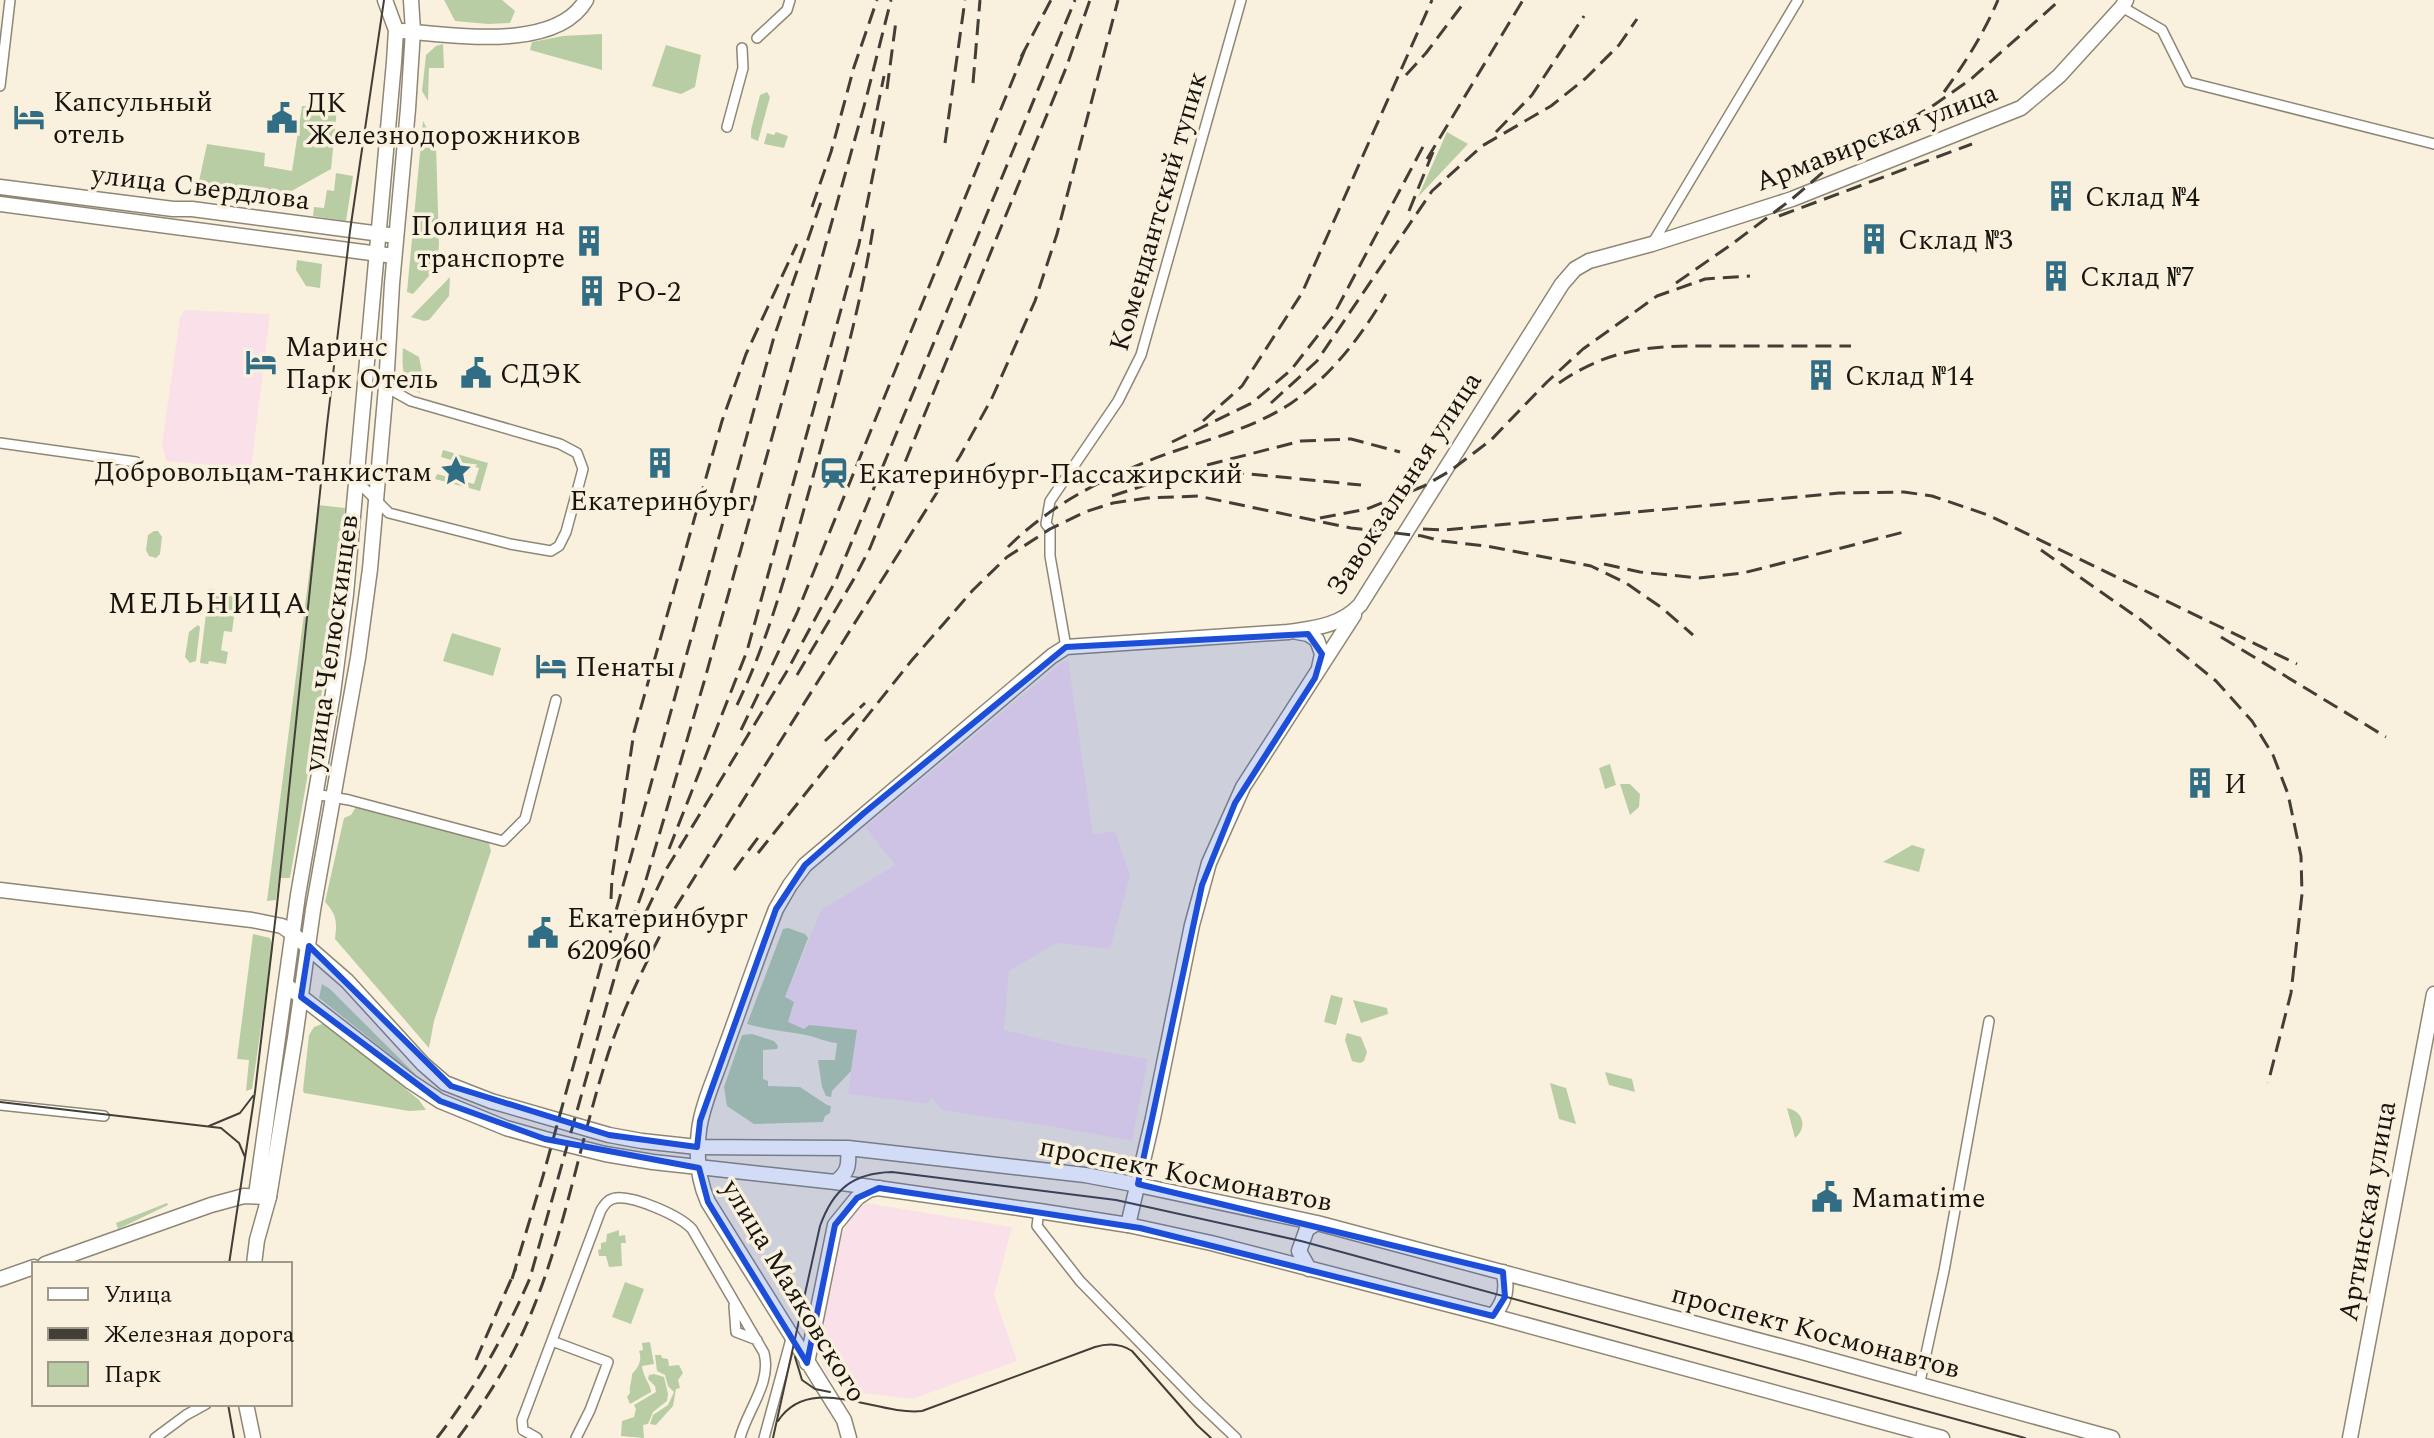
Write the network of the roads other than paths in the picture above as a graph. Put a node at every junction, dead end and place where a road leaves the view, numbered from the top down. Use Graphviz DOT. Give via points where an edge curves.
graph roads {
  1 [pos="10,0"];
  2 [pos="385,0"];
  3 [pos="411,0"];
  4 [pos="586,0"];
  5 [pos="790,0"];
  6 [pos="1241,0"];
  7 [pos="1798,0"];
  8 [pos="2124,4"];
  9 [pos="396,30"];
  10 [pos="413,31"];
  11 [pos="757,38"];
  12 [pos="742,48"];
  13 [pos="0,86"];
  14 [pos="727,127"];
  15 [pos="2434,144"];
  16 [pos="0,187"];
  17 [pos="0,204"];
  18 [pos="378,234"];
  19 [pos="396,236"];
  20 [pos="1652,244"];
  21 [pos="376,254"];
  22 [pos="394,256"];
  23 [pos="386,387"];
  24 [pos="0,443"];
  25 [pos="136,462"];
  26 [pos="357,481"];
  27 [pos="377,502"];
  28 [pos="1360,605"];
  29 [pos="1288,632"];
  30 [pos="1066,647"];
  31 [pos="1315,678"];
  32 [pos="556,700"];
  33 [pos="315,794"];
  34 [pos="334,797"];
  35 [pos="0,890"];
  36 [pos="293,934"];
  37 [pos="309,946"];
  38 [pos="286,985"];
  39 [pos="2434,994"];
  40 [pos="301,997"];
  41 [pos="1989,1021"];
  42 [pos="0,1105"];
  43 [pos="104,1116"];
  44 [pos="697,1147"];
  45 [pos="848,1148"];
  46 [pos="699,1168"];
  47 [pos="835,1182"];
  48 [pos="1138,1185"];
  49 [pos="879,1188"];
  50 [pos="263,1196"];
  51 [pos="1039,1211"];
  52 [pos="1317,1223"];
  53 [pos="1128,1225"];
  54 [pos="51,1262"];
  55 [pos="254,1262"];
  56 [pos="32,1268"];
  57 [pos="1309,1269"];
  58 [pos="1503,1272"];
  59 [pos="0,1279"];
  60 [pos="1493,1316"];
  61 [pos="791,1339"];
  62 [pos="552,1341"];
  63 [pos="807,1363"];
  64 [pos="1919,1386"];
  65 [pos="202,1406"];
  66 [pos="246,1406"];
  67 [pos="155,1438"];
  68 [pos="253,1438"];
  69 [pos="537,1438"];
  70 [pos="576,1438"];
  71 [pos="740,1438"];
  72 [pos="764,1438"];
  73 [pos="849,1438"];
  74 [pos="1236,1438"];
  75 [pos="1942,1438"];
  76 [pos="2112,1438"];
  77 [pos="2350,1438"];
  1 -- 13 [label="street"];
  2 -- 9 [label="main road, улица Челюскинцев"];
  3 -- 10 [label="main road, улица Челюскинцев"];
  4 -- 10 [label="main road" via="570,19 537,32 477,36"];
  5 -- 11 [label="street" via="787,10"];
  6 -- 30 [label="street, Комендантский тупик" via="1141,355 1118,401 1050,501 1046,524"];
  7 -- 20 [label="street"];
  8 -- 15 [label="street" via="2162,30 2188,82"];
  8 -- 20 [label="main road, Армавирская улица" via="2059,76 2021,108 1792,199"];
  9 -- 10 [label="main road"];
  9 -- 18 [label="main road, улица Челюскинцев"];
  10 -- 19 [label="main road, улица Челюскинцев"];
  12 -- 14 [label="street" via="743,68"];
  16 -- 18 [label="main road, улица Свердлова"];
  17 -- 21 [label="main road, улица Свердлова"];
  18 -- 19 [label="main road, улица Свердлова"];
  18 -- 21 [label="main road, улица Челюскинцев"];
  19 -- 22 [label="main road, улица Челюскинцев"];
  20 -- 28 [label="main road, Завокзальная улица" via="1589,261 1562,284"];
  21 -- 22 [label="main road, улица Свердлова"];
  21 -- 26 [label="main road, улица Челюскинцев"];
  22 -- 23 [label="main road, улица Челюскинцев"];
  23 -- 27 [label="main road, улица Челюскинцев"];
  23 -- 27 [label="street" via="411,401 560,444 577,453 583,469 566,532 551,551 389,513"];
  24 -- 25 [label="street"];
  26 -- 27 [label="street"];
  26 -- 33 [label="main road, улица Челюскинцев" via="333,693"];
  27 -- 34 [label="main road, улица Челюскинцев"];
  28 -- 29 [label="main road, Завокзальная улица" via="1332,624"];
  28 -- 31 [label="main road"];
  29 -- 30 [label="main road, Завокзальная улица"];
  29 -- 31 [label="main road" via="1308,634 1319,644"];
  30 -- 44 [label="main road" via="795,876 769,927 700,1121"];
  31 -- 48 [label="main road" via="1243,787 1209,863"];
  32 -- 34 [label="street" via="525,819 503,841"];
  33 -- 34 [label="street"];
  33 -- 36 [label="main road, улица Челюскинцев"];
  34 -- 37 [label="main road, улица Челюскинцев"];
  35 -- 36 [label="main road, проспект Космонавтов" via="252,920 282,926"];
  36 -- 37 [label="main road, проспект Космонавтов"];
  36 -- 38 [label="main road, улица Челюскинцев"];
  37 -- 40 [label="main road, улица Челюскинцев"];
  37 -- 44 [label="main road, проспект Космонавтов" via="451,1086 609,1135"];
  38 -- 40 [label="main road"];
  38 -- 50 [label="main road, улица Челюскинцев"];
  39 -- 77 [label="main road, Артинская улица"];
  40 -- 46 [label="main road" via="411,1082 463,1111 605,1154"];
  40 -- 50 [label="main road, улица Челюскинцев"];
  41 -- 64 [label="street"];
  42 -- 43 [label="street"];
  44 -- 45 [label="main road, проспект Космонавтов"];
  44 -- 46 [label="main road, улица Маяковского"];
  45 -- 47 [label="main road" via="848,1167"];
  45 -- 48 [label="main road, проспект Космонавтов"];
  46 -- 47 [label="main road"];
  46 -- 61 [label="main road, улица Маяковского" via="708,1202"];
  47 -- 49 [label="main road"];
  48 -- 52 [label="main road, проспект Космонавтов"];
  48 -- 53 [label="main road"];
  49 -- 51 [label="main road"];
  49 -- 63 [label="main road" via="857,1198 835,1225"];
  50 -- 54 [label="main road" via="211,1205"];
  50 -- 55 [label="main road, улица Челюскинцев"];
  51 -- 53 [label="main road"];
  51 -- 74 [label="street" via="1037,1226 1080,1281"];
  52 -- 57 [label="main road" via="1307,1229 1299,1251"];
  52 -- 58 [label="main road, проспект Космонавтов"];
  53 -- 57 [label="main road"];
  56 -- 59 [label="main road"];
  57 -- 60 [label="main road"];
  58 -- 60 [label="main road" via="1505,1297"];
  58 -- 64 [label="main road, проспект Космонавтов"];
  60 -- 75 [label="main road"];
  61 -- 63 [label="main road, улица Маяковского"];
  61 -- 72 [label="street"];
  62 -- 69 [label="street" via="522,1420 523,1430"];
  62 -- 70 [label="street" via="608,1362"];
  62 -- 71 [label="street" via="601,1210 611,1199 630,1200 685,1221 766,1359"];
  63 -- 73 [label="main road, улица Маяковского" via="844,1420"];
  64 -- 76 [label="main road, проспект Космонавтов"];
  65 -- 67 [label="street"];
  66 -- 68 [label="main road"];
}
